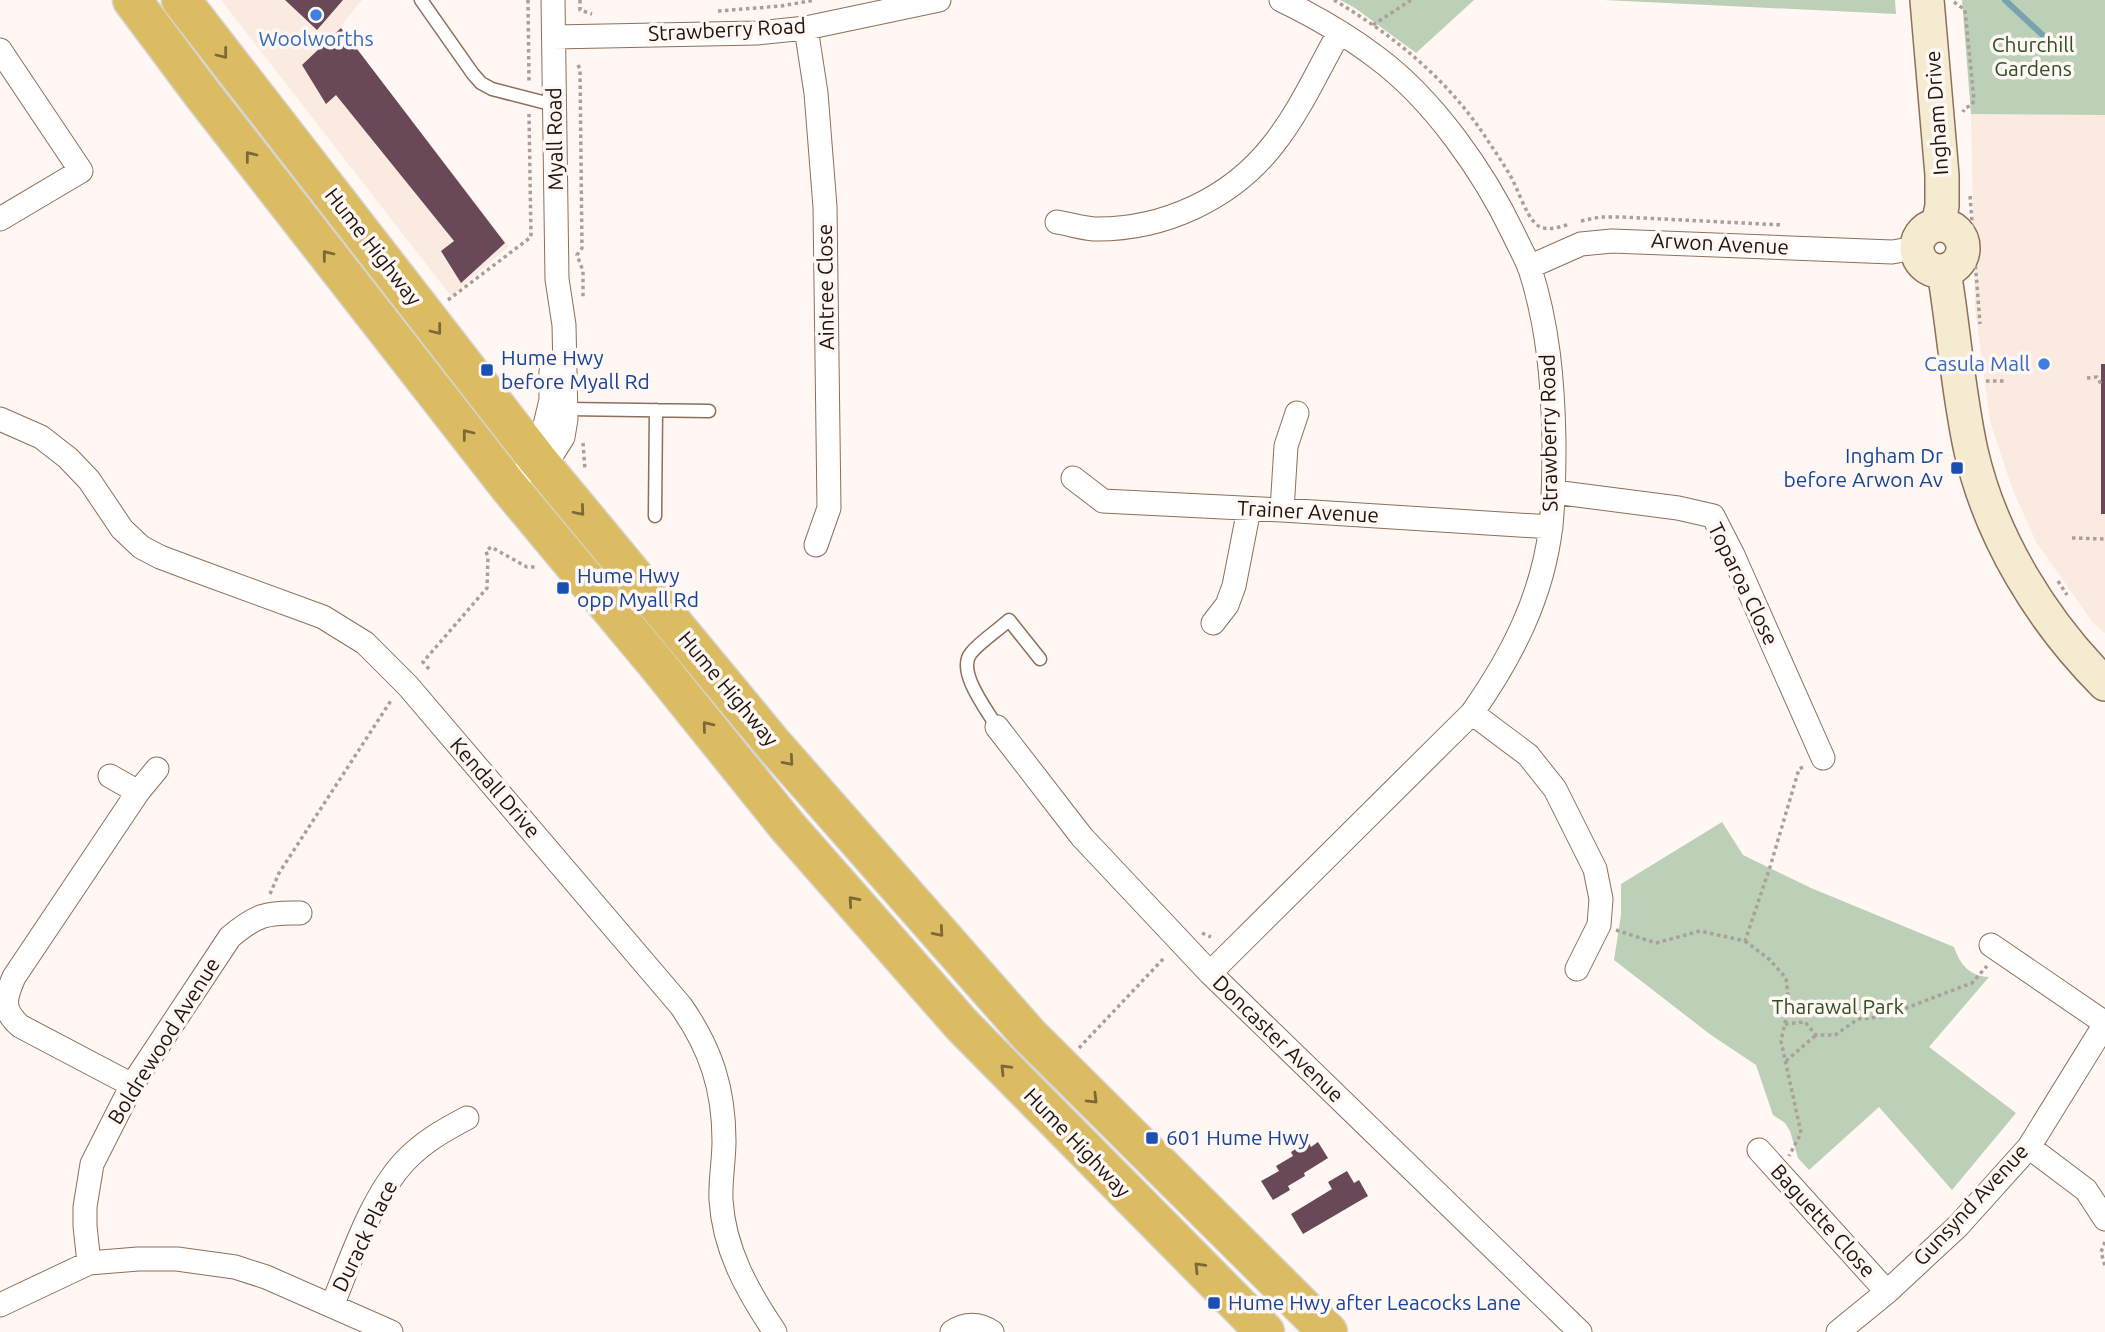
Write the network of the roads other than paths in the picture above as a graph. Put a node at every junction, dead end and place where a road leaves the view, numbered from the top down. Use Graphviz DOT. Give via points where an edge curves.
graph roads {
  1 [pos="132,0"];
  2 [pos="181,0"];
  3 [pos="421,0"];
  4 [pos="553,0"];
  5 [pos="939,0"];
  6 [pos="1281,0"];
  7 [pos="1927,0"];
  8 [pos="911,2"];
  9 [pos="806,28"];
  10 [pos="1339,33"];
  11 [pos="554,37"];
  12 [pos="0,50"];
  13 [pos="554,105"];
  14 [pos="0,219"];
  15 [pos="1057,222"];
  16 [pos="1927,237"];
  17 [pos="1529,267"];
  18 [pos="557,279"];
  19 [pos="575,409"];
  20 [pos="656,410"];
  21 [pos="709,411"];
  22 [pos="1297,413"];
  23 [pos="0,419"];
  24 [pos="537,459"];
  25 [pos="1073,478"];
  26 [pos="509,487"];
  27 [pos="1553,492"];
  28 [pos="1249,509"];
  29 [pos="1282,510"];
  30 [pos="655,516"];
  31 [pos="1551,527"];
  32 [pos="816,545"];
  33 [pos="1213,623"];
  34 [pos="1040,659"];
  35 [pos="2105,684"];
  36 [pos="1472,713"];
  37 [pos="997,727"];
  38 [pos="1823,758"];
  39 [pos="157,769"];
  40 [pos="110,776"];
  41 [pos="138,792"];
  42 [pos="300,912"];
  43 [pos="1995,948"];
  44 [pos="1577,968"];
  45 [pos="1210,973"];
  46 [pos="2105,1023"];
  47 [pos="132,1084"];
  48 [pos="467,1118"];
  49 [pos="2029,1147"];
  50 [pos="1759,1150"];
  51 [pos="2105,1219"];
  52 [pos="89,1263"];
  53 [pos="1886,1292"];
  54 [pos="0,1305"];
  55 [pos="332,1306"];
  56 [pos="391,1332"];
  57 [pos="775,1332"];
  58 [pos="952,1332"];
  59 [pos="992,1332"];
  60 [pos="1265,1332"];
  61 [pos="1328,1332"];
  62 [pos="1580,1332"];
  63 [pos="1838,1332"];
  26 -- 1 [label="highway, Hume Highway, one-way"];
  2 -- 24 [label="highway, Hume Highway, one-way"];
  3 -- 13 [label="lane" via="481,83"];
  4 -- 11 [label="street, Myall Road"];
  5 -- 8 [label="street, Strawberry Road"];
  6 -- 10 [label="street, Strawberry Road"];
  7 -- 16 [label="street, Ingham Drive" via="1942,206"];
  8 -- 9 [label="street, Strawberry Road"];
  9 -- 11 [label="street, Strawberry Road"];
  9 -- 32 [label="street, Aintree Close" via="816,93 825,221 830,508"];
  10 -- 15 [label="street" via="1274,144 1228,188 1197,206 1147,223 1091,229"];
  10 -- 17 [label="street, Strawberry Road" via="1376,57 1436,115 1500,206"];
  11 -- 13 [label="street, Myall Road"];
  12 -- 14 [label="street" via="81,172"];
  13 -- 18 [label="street, Myall Road"];
  16 -- 17 [label="street, Arwon Avenue" via="1892,252 1612,241 1581,244"];
  16 -- 35 [label="street" via="1945,226 1956,232 1963,248 1959,261 1944,271 1961,398 1972,452 1994,519 2033,593"];
  17 -- 27 [label="street, Strawberry Road" via="1552,368"];
  18 -- 19 [label="street, Myall Road"];
  18 -- 24 [label="street, Myall Road" via="551,324 551,400"];
  19 -- 20 [label="lane"];
  19 -- 24 [label="street, Myall Road" via="553,453"];
  20 -- 21 [label="lane"];
  20 -- 30 [label="lane"];
  22 -- 29 [label="street" via="1286,446"];
  23 -- 57 [label="street, Kendall Drive" via="41,437 68,458 141,547 323,617 365,643 408,686 681,1006 711,1058 719,1088 726,1233 737,1268"];
  24 -- 26 [label="street, Myall Road"];
  24 -- 61 [label="highway, Hume Highway, one-way" via="773,744 1029,1035"];
  25 -- 28 [label="street, Trainer Avenue" via="1103,501"];
  60 -- 26 [label="highway, Hume Highway, one-way" via="962,1025 787,826"];
  27 -- 31 [label="street, Strawberry Road"];
  27 -- 38 [label="street, Toparoa Close" via="1713,516"];
  28 -- 29 [label="street, Trainer Avenue"];
  28 -- 33 [label="street" via="1234,586"];
  29 -- 31 [label="street, Trainer Avenue"];
  31 -- 36 [label="street, Strawberry Road" via="1531,610"];
  34 -- 37 [label="lane" via="1009,620 971,652 967,675"];
  36 -- 44 [label="street" via="1528,755 1555,789 1595,869 1601,899 1599,925"];
  36 -- 45 [label="street, Strawberry Road"];
  37 -- 45 [label="street, Doncaster Avenue" via="1082,838"];
  39 -- 41 [label="street"];
  40 -- 41 [label="street"];
  41 -- 47 [label="street" via="14,977 6,999 6,1009 20,1026"];
  42 -- 47 [label="street, Boldrewood Avenue" via="273,912 248,922 230,937"];
  43 -- 46 [label="street"];
  45 -- 62 [label="street, Doncaster Avenue"];
  46 -- 49 [label="street, Gunsynd Avenue"];
  47 -- 52 [label="street, Boldrewood Avenue" via="92,1164 85,1207"];
  48 -- 55 [label="street, Durack Place" via="436,1134 390,1179"];
  49 -- 51 [label="street" via="2086,1190"];
  49 -- 53 [label="street, Gunsynd Avenue" via="1958,1226"];
  50 -- 53 [label="street, Baguette Close"];
  52 -- 54 [label="street"];
  52 -- 55 [label="street" via="138,1259 208,1262 266,1277"];
  53 -- 63 [label="street, Gunsynd Avenue"];
  55 -- 56 [label="street"];
  58 -- 59 [label="street" via="971,1324"];
}
